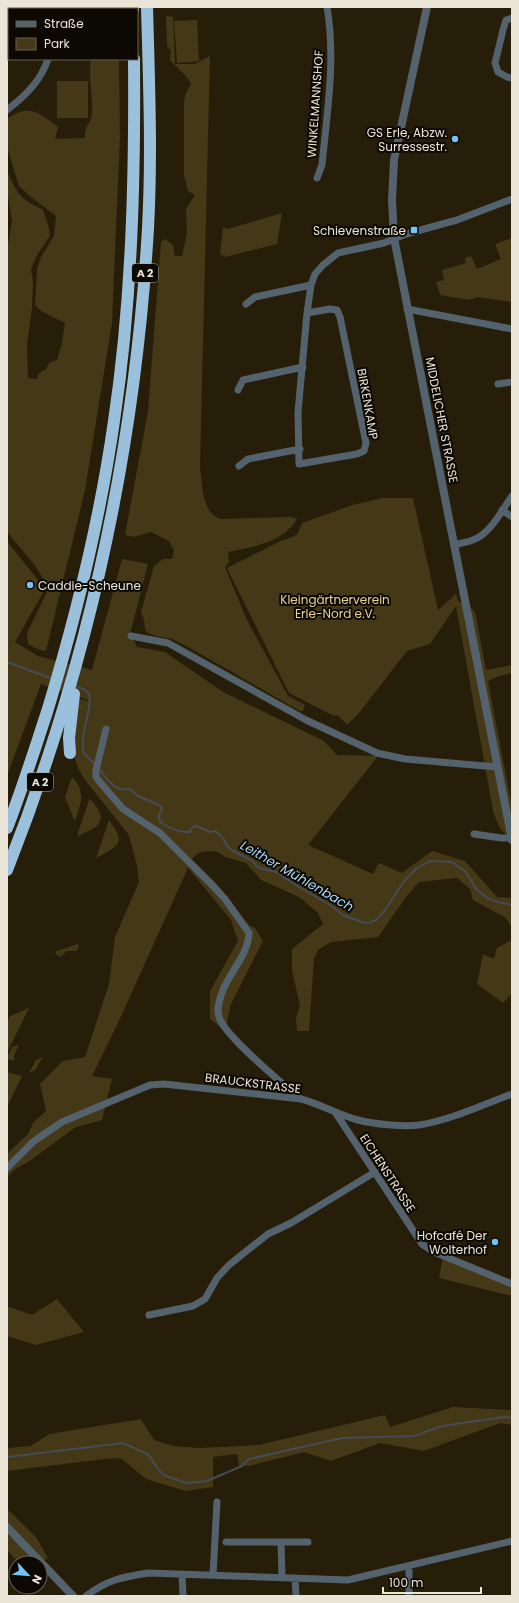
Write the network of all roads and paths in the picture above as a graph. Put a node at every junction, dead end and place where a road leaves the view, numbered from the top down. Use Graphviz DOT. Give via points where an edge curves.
graph roads {
  1 [pos="147,7"];
  2 [pos="327,7"];
  3 [pos="427,7"];
  4 [pos="509,19"];
  5 [pos="48,60"];
  6 [pos="134,60"];
  7 [pos="512,78"];
  8 [pos="7,110"];
  9 [pos="317,178"];
  10 [pos="512,200"];
  11 [pos="394,238"];
  12 [pos="311,285"];
  13 [pos="246,304"];
  14 [pos="407,309"];
  15 [pos="307,313"];
  16 [pos="512,329"];
  17 [pos="303,367"];
  18 [pos="512,382"];
  19 [pos="498,384"];
  20 [pos="238,390"];
  21 [pos="300,449"];
  22 [pos="240,466"];
  23 [pos="512,496"];
  24 [pos="502,510"];
  25 [pos="512,517"];
  26 [pos="455,544"];
  27 [pos="131,636"];
  28 [pos="71,694"];
  29 [pos="106,729"];
  30 [pos="70,753"];
  31 [pos="498,767"];
  32 [pos="8,825"];
  33 [pos="474,834"];
  34 [pos="501,838"];
  35 [pos="512,839"];
  36 [pos="498,846"];
  37 [pos="7,870"];
  38 [pos="512,1094"];
  39 [pos="301,1099"];
  40 [pos="335,1112"];
  41 [pos="7,1168"];
  42 [pos="375,1172"];
  43 [pos="512,1284"];
  44 [pos="149,1315"];
  45 [pos="217,1502"];
  46 [pos="7,1527"];
  47 [pos="512,1541"];
  48 [pos="226,1542"];
  49 [pos="281,1542"];
  50 [pos="308,1542"];
  51 [pos="409,1566"];
  52 [pos="182,1574"];
  53 [pos="213,1575"];
  54 [pos="282,1577"];
  55 [pos="295,1578"];
  56 [pos="73,1596"];
  57 [pos="86,1596"];
  58 [pos="183,1596"];
  59 [pos="296,1596"];
  60 [pos="409,1596"];
  1 -- 28 [label="highway, A 2" via="150,148 148,227 138,346 129,424 115,500 98,584"];
  2 -- 9 [label="street, WINKELMANNSHOF" via="331,71 322,165"];
  3 -- 11 [label="street, MIDDELICHER STRASSE" via="394,160"];
  4 -- 7 [label="street" via="502,30 495,63 498,72"];
  5 -- 8 [label="street" via="27,94"];
  6 -- 32 [label="highway, A 2" via="135,146 132,226 127,306 114,421 83,581 64,654"];
  10 -- 11 [label="street" via="457,220"];
  11 -- 12 [label="street, BIRKENKAMP" via="384,243 338,253 323,264"];
  11 -- 14 [label="street, MIDDELICHER STRASSE"];
  12 -- 13 [label="street" via="255,297"];
  12 -- 15 [label="street, BIRKENKAMP"];
  14 -- 16 [label="street"];
  14 -- 26 [label="street, MIDDELICHER STRASSE"];
  15 -- 17 [label="street, BIRKENKAMP"];
  15 -- 21 [label="street, BIRKENKAMP" via="337,310 366,443 364,451 357,454 299,464"];
  17 -- 20 [label="street" via="243,380"];
  17 -- 21 [label="street, BIRKENKAMP" via="298,412"];
  18 -- 19 [label="street"];
  21 -- 22 [label="street" via="248,459"];
  23 -- 24 [label="street"];
  24 -- 25 [label="street"];
  24 -- 26 [label="street" via="483,534 473,540"];
  26 -- 31 [label="street, MIDDELICHER STRASSE"];
  27 -- 31 [label="street" via="168,643 306,720 377,753 405,759"];
  28 -- 30 [label="highway"];
  28 -- 37 [label="highway, A 2"];
  29 -- 39 [label="street" via="96,770 99,781 123,809 160,833 213,886 249,932 247,947 223,991 218,1008 219,1018 239,1044"];
  31 -- 35 [label="street, MIDDELICHER STRASSE"];
  33 -- 34 [label="street, MIDDELICHER STRASSE"];
  34 -- 35 [label="street, MIDDELICHER STRASSE"];
  34 -- 36 [label="street"];
  38 -- 40 [label="street, BRAUCKSTRASSE" via="445,1119 418,1125 359,1120"];
  39 -- 40 [label="street, BRAUCKSTRASSE"];
  39 -- 41 [label="street, BRAUCKSTRASSE" via="164,1084 150,1085 62,1122 34,1141"];
  40 -- 42 [label="street, EICHENSTRASSE"];
  42 -- 43 [label="street, EICHENSTRASSE" via="422,1244 434,1252"];
  42 -- 44 [label="street" via="291,1223 268,1234 229,1265 217,1278 205,1299 193,1306"];
  45 -- 53 [label="street"];
  46 -- 56 [label="street"];
  47 -- 51 [label="street"];
  48 -- 49 [label="street"];
  49 -- 50 [label="street"];
  49 -- 54 [label="street"];
  51 -- 55 [label="street" via="348,1580"];
  51 -- 60 [label="street"];
  52 -- 53 [label="street"];
  52 -- 57 [label="street" via="148,1573 120,1577 98,1587"];
  52 -- 58 [label="street"];
  53 -- 54 [label="street"];
  54 -- 55 [label="street"];
  55 -- 59 [label="street"];
}
